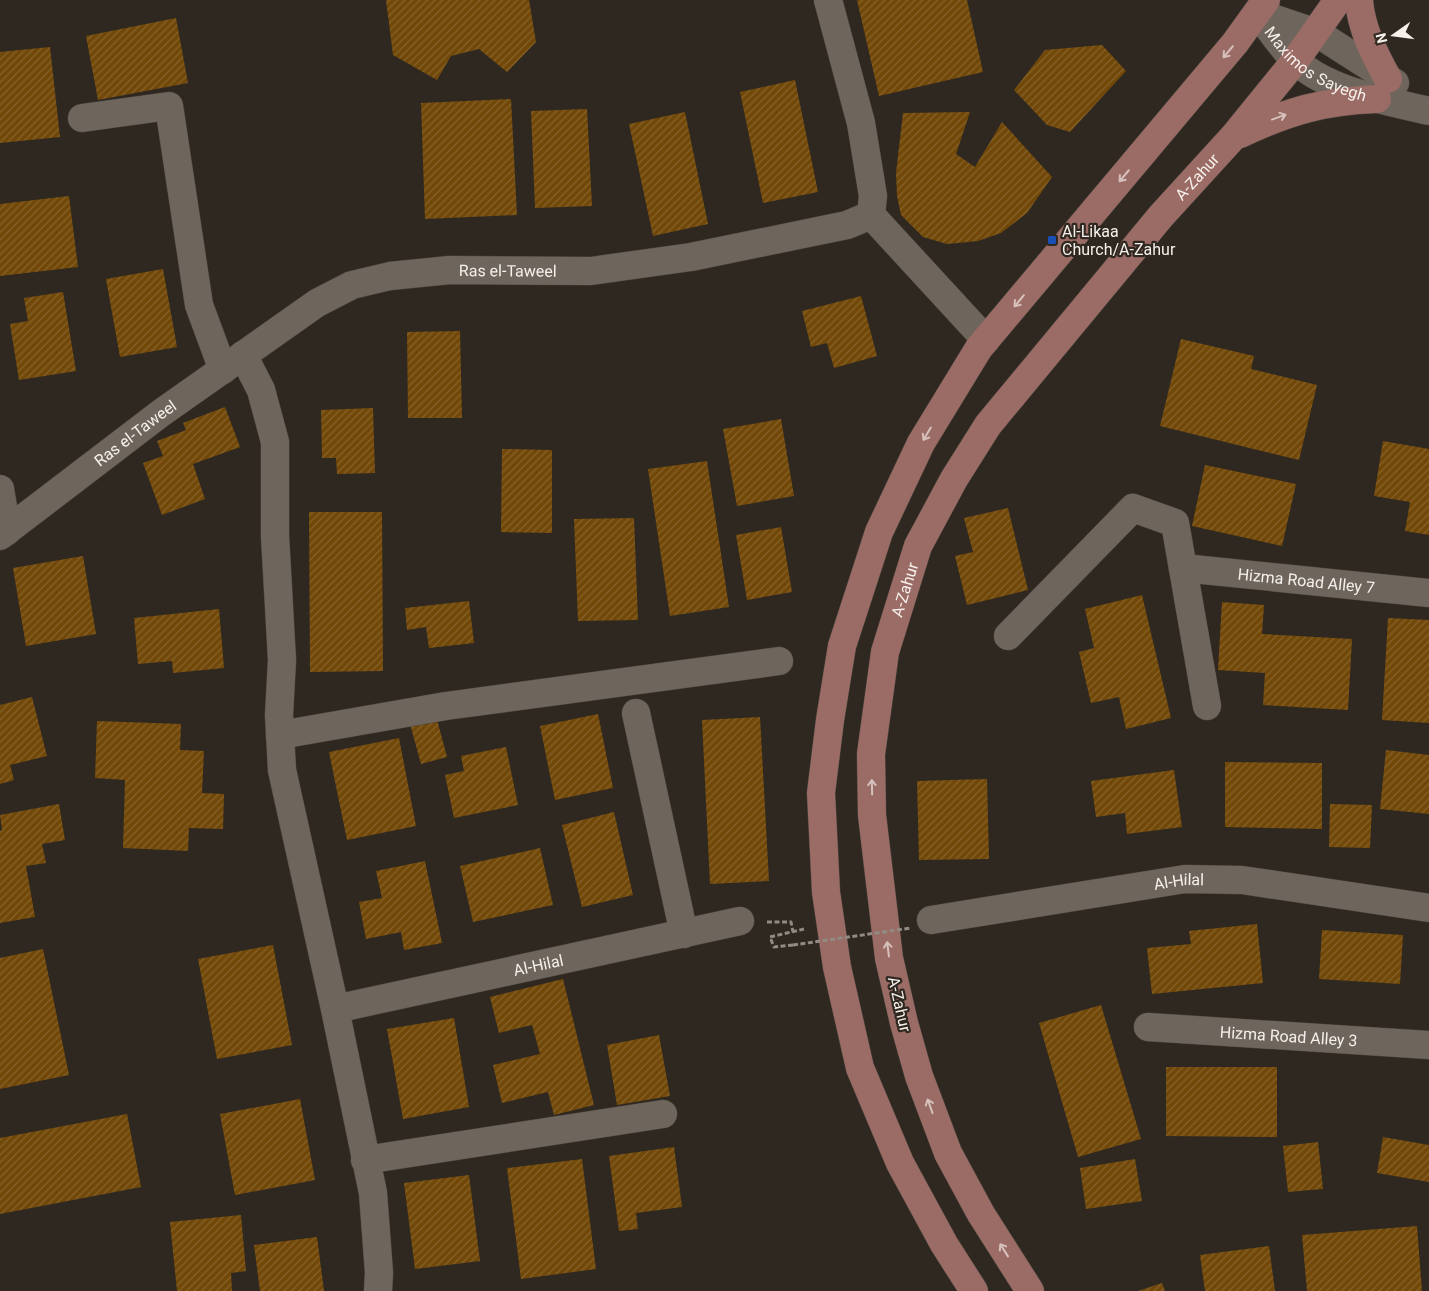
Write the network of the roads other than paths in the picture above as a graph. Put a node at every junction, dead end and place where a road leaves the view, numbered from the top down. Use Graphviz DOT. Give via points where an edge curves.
graph roads {
  1 [pos="828,0"];
  2 [pos="1338,0"];
  3 [pos="1358,0"];
  4 [pos="1262,6"];
  5 [pos="1317,32"];
  6 [pos="1296,61"];
  7 [pos="1383,89"];
  8 [pos="1429,103"];
  9 [pos="1429,111"];
  10 [pos="82,118"];
  11 [pos="1234,136"];
  12 [pos="871,215"];
  13 [pos="986,340"];
  14 [pos="232,363"];
  15 [pos="0,489"];
  16 [pos="4,533"];
  17 [pos="1183,568"];
  18 [pos="1429,592"];
  19 [pos="1008,636"];
  20 [pos="778,661"];
  21 [pos="1207,706"];
  22 [pos="636,713"];
  23 [pos="280,735"];
  24 [pos="1429,908"];
  25 [pos="740,922"];
  26 [pos="921,924"];
  27 [pos="684,934"];
  28 [pos="335,1009"];
  29 [pos="1148,1027"];
  30 [pos="1429,1045"];
  31 [pos="663,1114"];
  32 [pos="365,1160"];
  33 [pos="378,1291"];
  34 [pos="974,1291"];
  35 [pos="1030,1291"];
  1 -- 12 [label="street" via="861,124 873,196"];
  2 -- 5 [label="main road, A-Zahur"];
  3 -- 7 [label="main road"];
  4 -- 5 [label="street, Maximos Sayegh"];
  4 -- 6 [label="street, Maximos Sayegh"];
  4 -- 13 [label="main road, one-way" via="1235,43"];
  5 -- 6 [label="main road, A-Zahur"];
  5 -- 7 [label="street, Maximos Sayegh"];
  6 -- 7 [label="street, Maximos Sayegh" via="1344,89"];
  6 -- 11 [label="main road, A-Zahur"];
  7 -- 8 [label="street, Maximos Sayegh"];
  7 -- 9 [label="street, Maximos Sayegh"];
  11 -- 7 [label="main road, one-way" via="1305,108 1350,100"];
  10 -- 14 [label="street" via="169,106 199,306"];
  35 -- 11 [label="main road, A-Zahur, one-way" via="981,1214 948,1153 919,1076 904,1023 890,958 872,815 871,754 885,652 918,546 988,425 1161,216"];
  12 -- 13 [label="street"];
  12 -- 14 [label="street, Ras el-Taweel" via="847,225 691,257 591,271 450,270 390,276 352,285 317,303"];
  13 -- 34 [label="main road, one-way" via="921,444 879,532 842,646 821,793 830,923 860,1068 900,1163"];
  14 -- 16 [label="street, Ras el-Taweel"];
  14 -- 23 [label="street" via="261,390 275,442 275,536 282,660"];
  15 -- 16 [label="street"];
  17 -- 18 [label="street, Hizma Road Alley 7"];
  17 -- 19 [label="street" via="1175,523 1133,508"];
  17 -- 21 [label="street"];
  20 -- 23 [label="street" via="446,706"];
  22 -- 27 [label="street"];
  23 -- 28 [label="street" via="282,770"];
  24 -- 26 [label="street, Al-Hilal" via="1242,880 1185,878"];
  25 -- 27 [label="street, Al-Hilal"];
  27 -- 28 [label="street, Al-Hilal"];
  28 -- 32 [label="street"];
  29 -- 30 [label="street, Hizma Road Alley 3"];
  31 -- 32 [label="street"];
  32 -- 33 [label="street" via="373,1193"];
}
